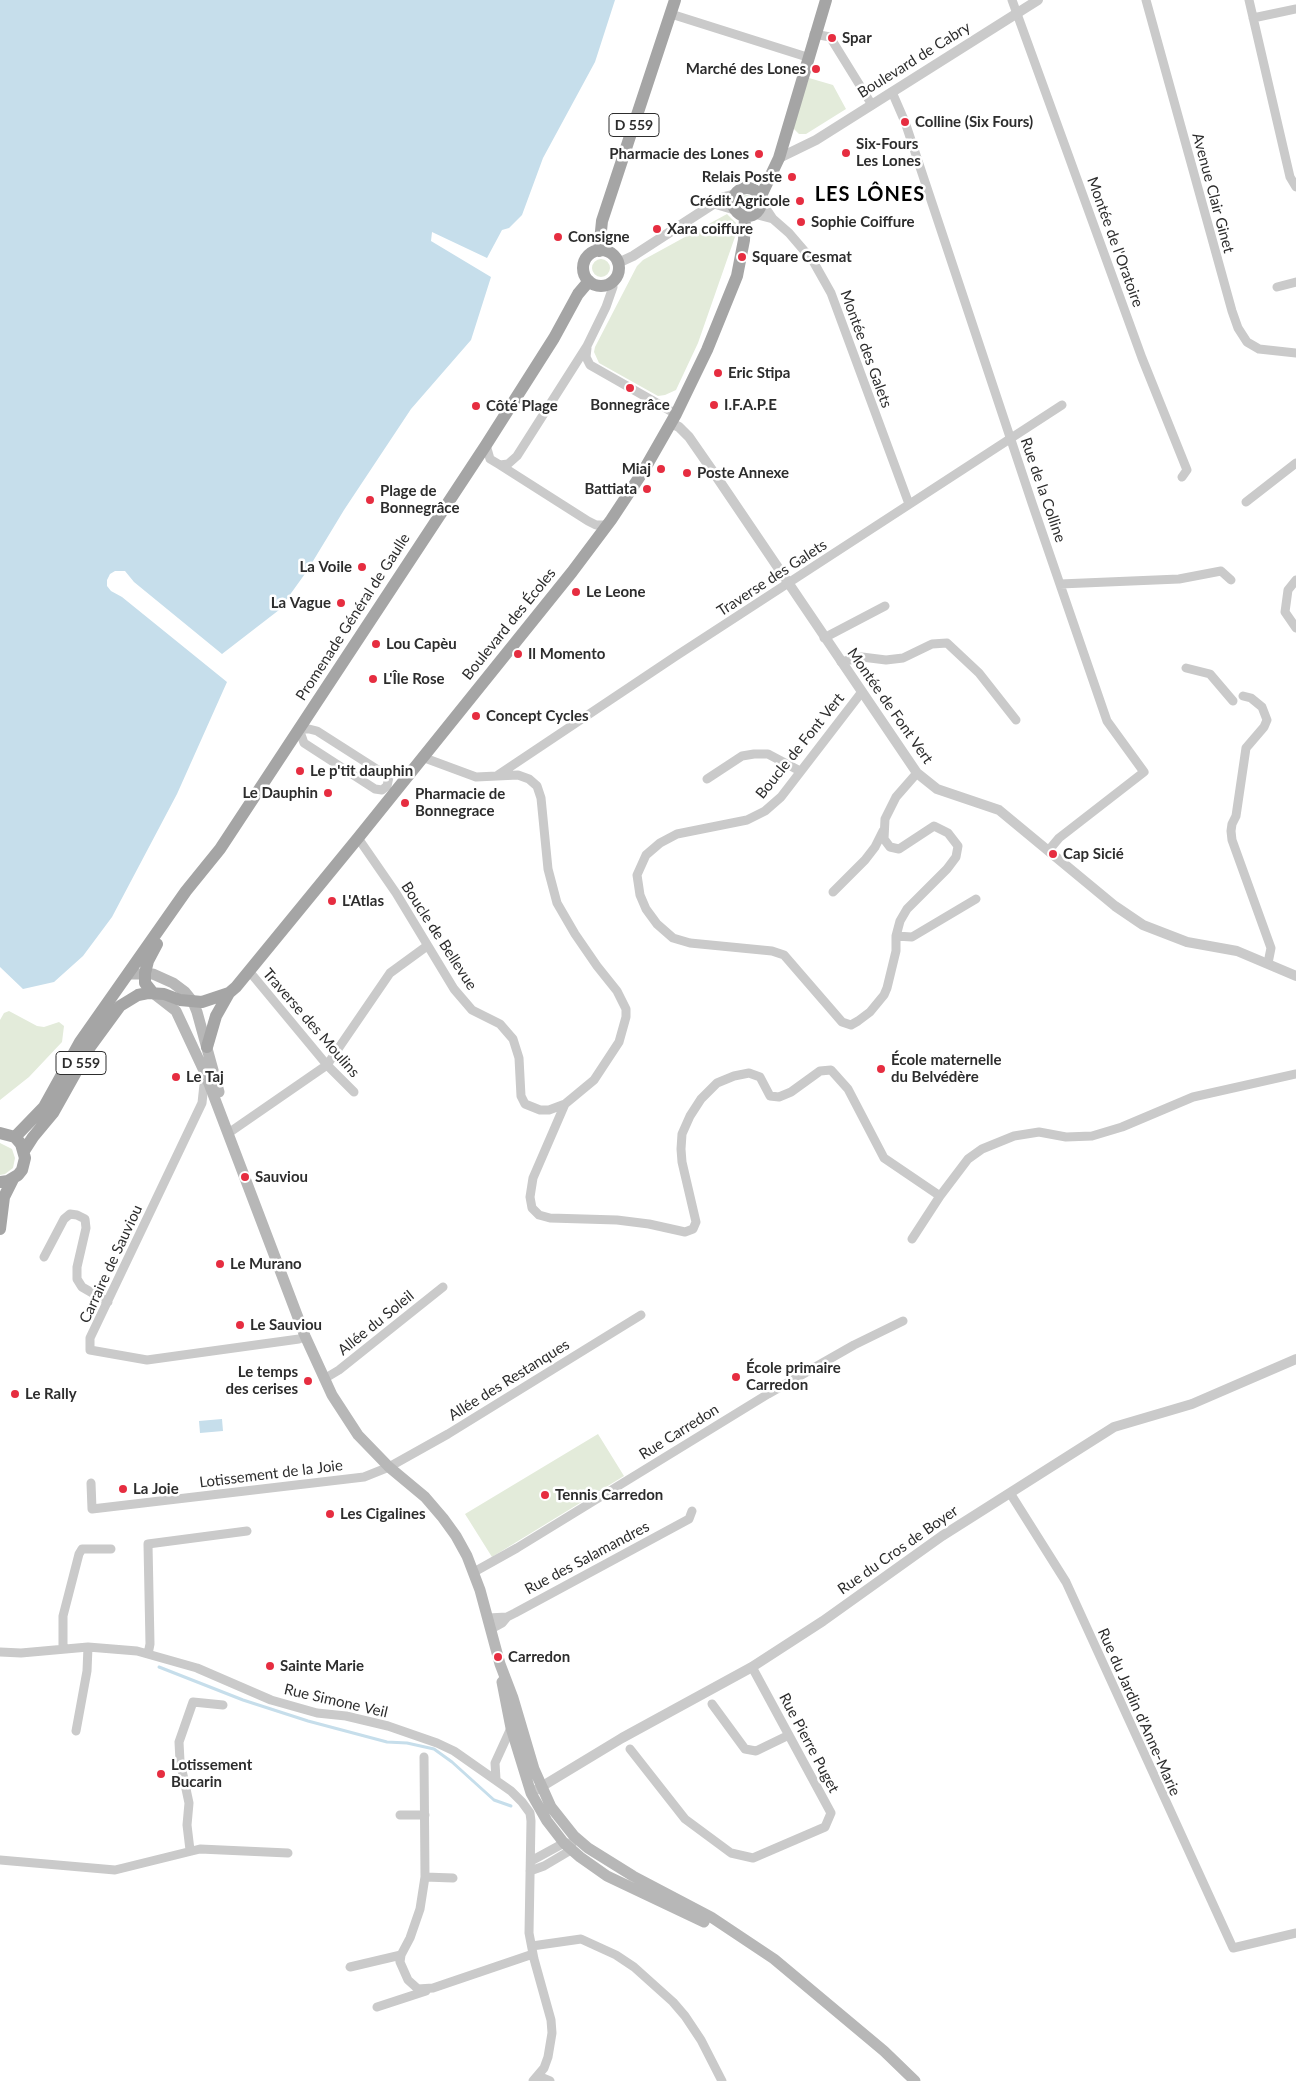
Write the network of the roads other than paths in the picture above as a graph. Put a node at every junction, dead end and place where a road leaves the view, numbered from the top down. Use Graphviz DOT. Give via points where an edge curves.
graph roads {
  1 [pos="675,0"];
  2 [pos="826,0"];
  3 [pos="1012,0"];
  4 [pos="1038,0"];
  5 [pos="1146,0"];
  6 [pos="1249,0"];
  7 [pos="1296,9"];
  8 [pos="671,14"];
  9 [pos="1017,14"];
  10 [pos="1253,18"];
  11 [pos="814,34"];
  12 [pos="807,57"];
  13 [pos="892,92"];
  14 [pos="872,105"];
  15 [pos="784,139"];
  16 [pos="806,145"];
  17 [pos="776,162"];
  18 [pos="1296,187"];
  19 [pos="741,191"];
  20 [pos="760,199"];
  21 [pos="716,204"];
  22 [pos="745,213"];
  23 [pos="773,218"];
  24 [pos="599,250"];
  25 [pos="618,263"];
  26 [pos="589,281"];
  27 [pos="1296,282"];
  28 [pos="611,283"];
  29 [pos="1277,287"];
  30 [pos="587,346"];
  31 [pos="1296,353"];
  32 [pos="1062,404"];
  33 [pos="673,418"];
  34 [pos="1010,437"];
  35 [pos="486,445"];
  36 [pos="1296,463"];
  37 [pos="500,465"];
  38 [pos="1182,477"];
  39 [pos="1246,502"];
  40 [pos="909,504"];
  41 [pos="607,526"];
  42 [pos="1231,580"];
  43 [pos="1296,580"];
  44 [pos="788,584"];
  45 [pos="1060,584"];
  46 [pos="885,606"];
  47 [pos="1296,628"];
  48 [pos="824,638"];
  49 [pos="841,662"];
  50 [pos="1186,668"];
  51 [pos="861,692"];
  52 [pos="1243,696"];
  53 [pos="1233,701"];
  54 [pos="1016,720"];
  55 [pos="299,729"];
  56 [pos="422,757"];
  57 [pos="800,770"];
  58 [pos="917,773"];
  59 [pos="497,776"];
  60 [pos="707,779"];
  61 [pos="392,788"];
  62 [pos="884,828"];
  63 [pos="358,838"];
  64 [pos="1049,850"];
  65 [pos="186,891"];
  66 [pos="833,892"];
  67 [pos="976,898"];
  68 [pos="896,936"];
  69 [pos="427,946"];
  70 [pos="1268,963"];
  71 [pos="249,971"];
  72 [pos="145,973"];
  73 [pos="128,974"];
  74 [pos="1296,976"];
  75 [pos="153,993"];
  76 [pos="229,993"];
  77 [pos="193,1002"];
  78 [pos="207,1047"];
  79 [pos="327,1065"];
  80 [pos="205,1073"];
  81 [pos="1296,1074"];
  82 [pos="354,1092"];
  83 [pos="202,1103"];
  84 [pos="565,1104"];
  85 [pos="218,1106"];
  86 [pos="230,1132"];
  87 [pos="0,1133"];
  88 [pos="15,1137"];
  89 [pos="235,1150"];
  90 [pos="24,1152"];
  91 [pos="6,1181"];
  92 [pos="940,1196"];
  93 [pos="0,1229"];
  94 [pos="912,1239"];
  95 [pos="44,1257"];
  96 [pos="443,1287"];
  97 [pos="108,1302"];
  98 [pos="641,1314"];
  99 [pos="902,1321"];
  100 [pos="305,1336"];
  101 [pos="1296,1359"];
  102 [pos="324,1380"];
  103 [pos="389,1467"];
  104 [pos="91,1483"];
  105 [pos="1010,1493"];
  106 [pos="692,1510"];
  107 [pos="248,1531"];
  108 [pos="111,1549"];
  109 [pos="474,1572"];
  110 [pos="490,1624"];
  111 [pos="88,1647"];
  112 [pos="63,1649"];
  113 [pos="0,1652"];
  114 [pos="148,1654"];
  115 [pos="500,1664"];
  116 [pos="752,1667"];
  117 [pos="712,1704"];
  118 [pos="223,1705"];
  119 [pos="511,1728"];
  120 [pos="76,1730"];
  121 [pos="789,1735"];
  122 [pos="630,1750"];
  123 [pos="424,1757"];
  124 [pos="496,1779"];
  125 [pos="536,1790"];
  126 [pos="425,1814"];
  127 [pos="400,1815"];
  128 [pos="562,1823"];
  129 [pos="569,1845"];
  130 [pos="588,1848"];
  131 [pos="190,1850"];
  132 [pos="288,1854"];
  133 [pos="0,1860"];
  134 [pos="531,1866"];
  135 [pos="425,1877"];
  136 [pos="453,1878"];
  137 [pos="727,1929"];
  138 [pos="1296,1934"];
  139 [pos="532,1950"];
  140 [pos="401,1955"];
  141 [pos="350,1967"];
  142 [pos="433,1988"];
  143 [pos="377,2007"];
  144 [pos="536,2078"];
  145 [pos="550,2081"];
  146 [pos="722,2081"];
  147 [pos="916,2081"];
  1 -- 8 [label="main road, D 559"];
  2 -- 11 [label="main road"];
  3 -- 9 [label="street"];
  4 -- 9 [label="street, Boulevard de Cabry"];
  5 -- 31 [label="street, Avenue Clair Ginet" via="1238,328 1247,342 1259,349"];
  6 -- 10 [label="street"];
  7 -- 10 [label="street"];
  8 -- 12 [label="street"];
  8 -- 24 [label="main road, D 559" via="602,221"];
  9 -- 13 [label="street, Boulevard de Cabry"];
  9 -- 38 [label="street, Montée de l'Oratoire" via="1142,358 1187,470"];
  10 -- 18 [label="street" via="1290,177"];
  11 -- 12 [label="main road"];
  11 -- 14 [label="street" via="830,37"];
  12 -- 15 [label="main road"];
  13 -- 14 [label="street, Boulevard de Cabry"];
  13 -- 34 [label="street, Rue de la Colline" via="905,122"];
  14 -- 16 [label="street, Boulevard de Cabry"];
  15 -- 16 [label="street"];
  15 -- 17 [label="main road"];
  16 -- 17 [label="street, Boulevard de Cabry"];
  17 -- 19 [label="main road"];
  17 -- 20 [label="main road"];
  19 -- 20 [label="main road" via="755,191"];
  19 -- 21 [label="street"];
  19 -- 22 [label="main road" via="733,202"];
  20 -- 22 [label="main road" via="759,208"];
  20 -- 23 [label="street, Montée des Galets"];
  21 -- 22 [label="street"];
  21 -- 25 [label="street"];
  22 -- 23 [label="street"];
  22 -- 33 [label="main road, Boulevard des Écoles" via="744,240 736,276 707,350"];
  23 -- 40 [label="street, Montée des Galets" via="813,261 831,293"];
  24 -- 25 [label="main road" via="609,252"];
  24 -- 26 [label="main road" via="589,255 584,264"];
  25 -- 28 [label="main road" via="618,274"];
  26 -- 28 [label="main road" via="597,285"];
  26 -- 35 [label="main road, Promenade Général de Gaulle"];
  27 -- 29 [label="street"];
  28 -- 30 [label="street" via="613,288 606,307"];
  30 -- 33 [label="street, Montée de Font Vert" via="586,357 590,365"];
  30 -- 37 [label="street" via="517,456 508,464"];
  32 -- 34 [label="street, Traverse des Galets"];
  33 -- 41 [label="main road, Boulevard des Écoles"];
  33 -- 44 [label="street, Montée de Font Vert"];
  34 -- 40 [label="street, Traverse des Galets"];
  34 -- 45 [label="street, Rue de la Colline"];
  35 -- 37 [label="street" via="490,459"];
  35 -- 55 [label="main road, Promenade Général de Gaulle"];
  36 -- 39 [label="street"];
  37 -- 41 [label="street" via="588,522"];
  40 -- 44 [label="street, Traverse des Galets"];
  41 -- 56 [label="main road, Boulevard des Écoles"];
  42 -- 45 [label="street" via="1221,571 1179,579"];
  43 -- 47 [label="street" via="1288,590 1285,612"];
  44 -- 48 [label="street, Montée de Font Vert"];
  44 -- 59 [label="street, Traverse des Galets"];
  45 -- 64 [label="street, Rue de la Colline" via="1108,721 1144,772 1059,838"];
  46 -- 48 [label="street"];
  48 -- 49 [label="street, Montée de Font Vert"];
  49 -- 51 [label="street, Montée de Font Vert"];
  49 -- 54 [label="street" via="862,657 903,658 932,644 947,642 979,673"];
  50 -- 53 [label="street" via="1210,674"];
  51 -- 57 [label="street, Boucle de Font Vert"];
  51 -- 58 [label="street, Montée de Font Vert"];
  52 -- 70 [label="street" via="1262,707 1267,720 1246,748 1236,816 1230,831 1271,948"];
  55 -- 61 [label="street" via="317,731 388,777"];
  55 -- 61 [label="street" via="304,743 375,789"];
  55 -- 65 [label="main road, Promenade Général de Gaulle" via="220,849"];
  56 -- 59 [label="street, Boucle de Bellevue" via="476,777"];
  56 -- 61 [label="main road, Boulevard des Écoles"];
  57 -- 60 [label="street" via="768,754 754,754 742,756"];
  57 -- 68 [label="street, Boucle de Font Vert" via="781,797 765,811 747,820 677,834 646,855 637,875 646,909 673,938 784,955 842,1022 851,1025 870,1012 884,995 896,951"];
  58 -- 62 [label="street" via="896,798"];
  58 -- 64 [label="street, Montée de Font Vert" via="937,789 999,810"];
  59 -- 84 [label="street, Boucle de Bellevue" via="518,775 537,786 548,869 557,904 626,1008 619,1042 606,1064 594,1080"];
  61 -- 63 [label="main road, Boulevard des Écoles"];
  62 -- 66 [label="street" via="864,860"];
  62 -- 68 [label="street, Boucle de Font Vert" via="884,839 890,847 900,850 934,826 948,833 958,846 956,856 947,869 907,910"];
  63 -- 69 [label="street, Boucle de Bellevue"];
  63 -- 71 [label="main road, Boulevard des Écoles"];
  64 -- 70 [label="street, Montée de Font Vert" via="1115,906 1143,925 1186,942 1224,948"];
  65 -- 72 [label="main road, Promenade Général de Gaulle" via="148,961"];
  65 -- 73 [label="main road, Promenade Général de Gaulle"];
  67 -- 68 [label="street" via="912,937"];
  69 -- 79 [label="street" via="390,974"];
  69 -- 84 [label="street, Boucle de Bellevue" via="454,989 472,1010 500,1024 513,1039 525,1104 549,1110"];
  70 -- 74 [label="street, Montée de Font Vert"];
  71 -- 76 [label="main road, Boulevard des Écoles"];
  71 -- 79 [label="street, Traverse des Moulins"];
  72 -- 73 [label="main road"];
  72 -- 75 [label="main road" via="146,983"];
  72 -- 77 [label="main road" via="173,983"];
  73 -- 88 [label="main road, D 559" via="80,1042 44,1107"];
  75 -- 77 [label="main road, Boulevard des Écoles"];
  75 -- 80 [label="main road" via="176,1011"];
  75 -- 90 [label="main road, D 559" via="138,995 112,1014 53,1113"];
  76 -- 77 [label="main road, Boulevard des Écoles" via="208,1001"];
  76 -- 78 [label="main road" via="216,1016"];
  77 -- 78 [label="main road"];
  78 -- 86 [label="main road"];
  79 -- 82 [label="street, Traverse des Moulins"];
  79 -- 86 [label="street"];
  80 -- 83 [label="street, Carraire de Sauviou"];
  80 -- 85 [label="main road"];
  81 -- 92 [label="street" via="1193,1097 1092,1136 1066,1137 1039,1132 1014,1136 982,1149 968,1159"];
  83 -- 85 [label="street"];
  83 -- 97 [label="street, Carraire de Sauviou"];
  84 -- 92 [label="street" via="534,1178 530,1197 532,1208 539,1215 550,1218 617,1220 685,1232 693,1229 696,1222 680,1149 682,1134 701,1099 717,1083 750,1073 760,1077 770,1096 779,1098 820,1071 831,1070 848,1089 884,1158"];
  85 -- 89 [label="main road"];
  86 -- 89 [label="main road"];
  87 -- 88 [label="main road"];
  88 -- 90 [label="main road"];
  89 -- 100 [label="main road"];
  90 -- 91 [label="main road" via="24,1164 18,1175"];
  91 -- 93 [label="main road"];
  92 -- 94 [label="street"];
  95 -- 97 [label="street" via="64,1219 70,1214 85,1219 76,1279 82,1287"];
  96 -- 102 [label="street, Allée du Soleil"];
  97 -- 100 [label="street, Carraire de Sauviou" via="90,1338 90,1350 147,1360"];
  98 -- 103 [label="street, Allée des Restanques"];
  99 -- 109 [label="street, Rue Carredon" via="768,1394"];
  100 -- 102 [label="main road"];
  101 -- 105 [label="street, Rue du Cros de Boyer" via="1192,1404 1114,1427"];
  102 -- 103 [label="main road" via="358,1435"];
  103 -- 104 [label="street, Lotissement de la Joie" via="364,1476 92,1509"];
  103 -- 109 [label="main road" via="425,1497 443,1518"];
  105 -- 116 [label="street, Rue du Cros de Boyer"];
  105 -- 138 [label="street, Rue du Jardin d'Anne-Marie" via="1066,1582 1234,1948"];
  106 -- 110 [label="street, Rue des Salamandres" via="689,1519 507,1617 502,1624"];
  107 -- 114 [label="street" via="148,1544"];
  108 -- 112 [label="street" via="82,1549 79,1554 63,1616"];
  109 -- 110 [label="main road"];
  110 -- 115 [label="main road"];
  111 -- 112 [label="street, Rue Simone Veil"];
  111 -- 114 [label="street, Rue Simone Veil"];
  111 -- 120 [label="street"];
  112 -- 113 [label="street, Rue Simone Veil"];
  114 -- 124 [label="street, Rue Simone Veil" via="197,1668 271,1700 317,1713 388,1726 437,1743"];
  115 -- 119 [label="main road"];
  115 -- 125 [label="main road" via="528,1750"];
  116 -- 121 [label="street, Rue Pierre Puget"];
  116 -- 125 [label="street, Rue du Cros de Boyer"];
  117 -- 121 [label="street" via="744,1748 756,1751"];
  118 -- 131 [label="street" via="193,1702 179,1742 188,1802"];
  119 -- 124 [label="street" via="495,1763"];
  119 -- 125 [label="main road"];
  121 -- 122 [label="street, Rue Pierre Puget" via="831,1813 825,1827 753,1858 731,1853 685,1819"];
  123 -- 126 [label="street"];
  124 -- 134 [label="street, Rue Simone Veil" via="530,1813"];
  125 -- 128 [label="main road"];
  125 -- 129 [label="main road" via="547,1821"];
  126 -- 127 [label="street"];
  126 -- 135 [label="street"];
  128 -- 129 [label="street"];
  128 -- 130 [label="main road"];
  129 -- 130 [label="street"];
  129 -- 134 [label="street"];
  129 -- 137 [label="main road" via="607,1876 708,1924"];
  130 -- 137 [label="main road"];
  131 -- 132 [label="street"];
  131 -- 133 [label="street" via="115,1870"];
  134 -- 139 [label="street, Rue Simone Veil" via="529,1920"];
  135 -- 136 [label="street"];
  135 -- 140 [label="street" via="420,1910"];
  137 -- 147 [label="main road" via="774,1959"];
  139 -- 142 [label="street"];
  139 -- 144 [label="street, Rue Simone Veil" via="552,2033 548,2057"];
  139 -- 146 [label="street" via="581,1939 616,1955 685,2016"];
  140 -- 141 [label="street"];
  140 -- 142 [label="street" via="400,1962 408,1980 418,1989"];
  142 -- 143 [label="street"];
  144 -- 145 [label="street"];
}
